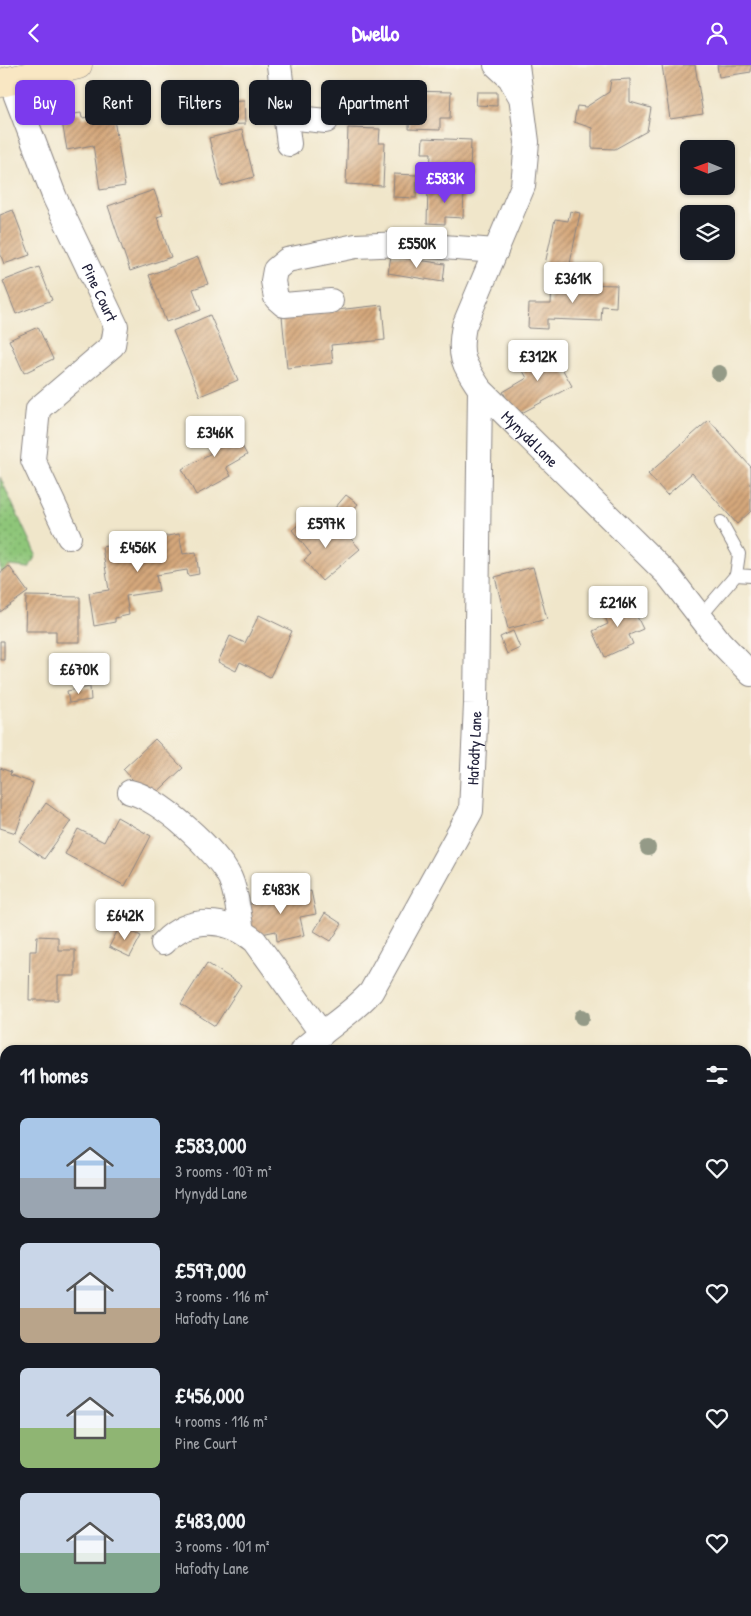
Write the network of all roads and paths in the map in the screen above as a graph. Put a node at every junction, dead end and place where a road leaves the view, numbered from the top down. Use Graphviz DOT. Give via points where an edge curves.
graph roads {
  1 [pos="78,65"];
  2 [pos="279,65"];
  3 [pos="496,65"];
  4 [pos="517,65"];
  5 [pos="281,80"];
  6 [pos="5,82"];
  7 [pos="521,98"];
  8 [pos="288,125"];
  9 [pos="289,144"];
  10 [pos="496,251"];
  11 [pos="331,301"];
  12 [pos="480,389"];
  13 [pos="721,522"];
  14 [pos="68,537"];
  15 [pos="736,575"];
  16 [pos="751,576"];
  17 [pos="700,617"];
  18 [pos="751,674"];
  19 [pos="130,792"];
  20 [pos="242,930"];
  21 [pos="163,943"];
  22 [pos="322,1034"];
  23 [pos="308,1045"];
  1 -- 6 [label="main road"];
  2 -- 5 [label="street"];
  3 -- 7 [label="street" via="510,78"];
  4 -- 7 [label="street, Mynydd Lane"];
  6 -- 14 [label="street, Pine Court" via="55,199 116,326 113,345 38,409 34,460"];
  7 -- 10 [label="street, Mynydd Lane" via="526,142 523,186"];
  8 -- 9 [label="street"];
  10 -- 11 [label="street" via="403,244 356,246 287,260 275,270 276,298 284,305"];
  10 -- 12 [label="street, Mynydd Lane" via="472,303 460,347 466,368"];
  12 -- 17 [label="street, Mynydd Lane" via="668,575"];
  12 -- 22 [label="street, Hafodty Lane" via="476,704 470,811 371,992 353,1012"];
  13 -- 15 [label="lane" via="739,554"];
  15 -- 16 [label="lane"];
  15 -- 17 [label="lane"];
  17 -- 18 [label="street, Mynydd Lane"];
  19 -- 20 [label="street" via="155,803 221,862 231,879"];
  20 -- 21 [label="street" via="228,924 197,925 182,928"];
  20 -- 22 [label="street" via="255,941"];
  22 -- 23 [label="street, Hafodty Lane"];
}
